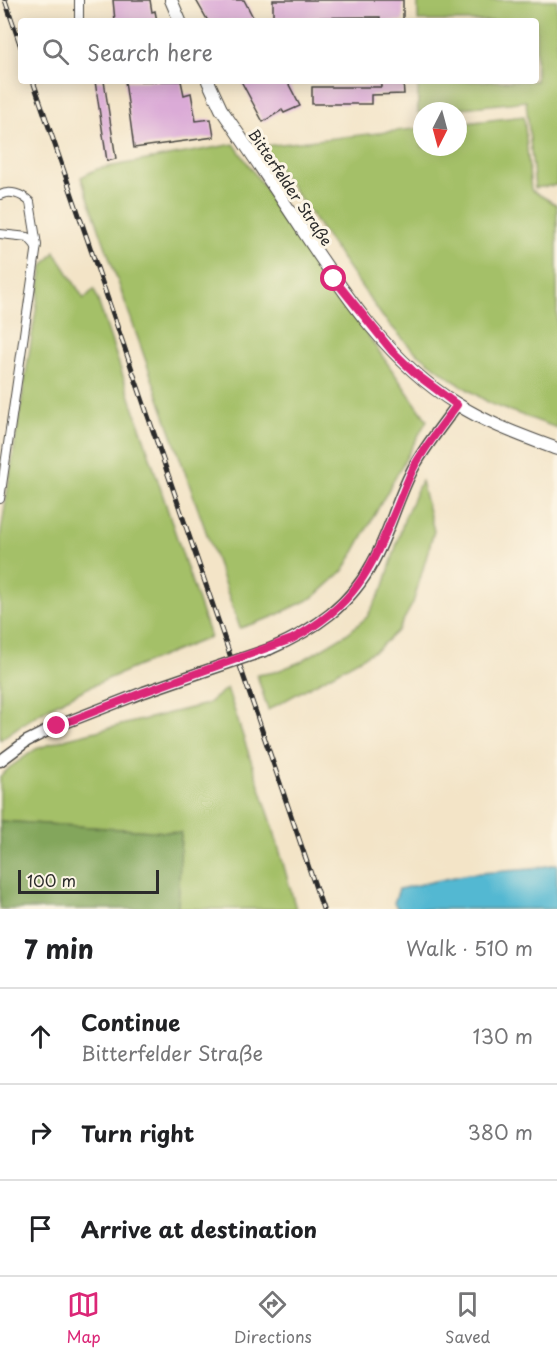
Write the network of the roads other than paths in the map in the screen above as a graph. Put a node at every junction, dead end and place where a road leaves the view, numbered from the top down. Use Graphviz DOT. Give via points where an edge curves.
graph roads {
  1 [pos="79,0"];
  2 [pos="171,0"];
  3 [pos="79,18"];
  4 [pos="179,18"];
  5 [pos="209,84"];
  6 [pos="0,195"];
  7 [pos="0,234"];
  8 [pos="36,251"];
  9 [pos="457,405"];
  10 [pos="557,449"];
  11 [pos="0,499"];
  12 [pos="0,761"];
  1 -- 3 [label="street"];
  2 -- 4 [label="main road"];
  5 -- 9 [label="main road, Bitterfelder Straße" via="221,109 334,279 392,351"];
  6 -- 8 [label="street" via="17,194 30,202"];
  7 -- 8 [label="street" via="28,237"];
  8 -- 11 [label="street"];
  9 -- 10 [label="main road, Bitterfelder Straße"];
  9 -- 12 [label="main road, bridge" via="415,465 373,562 354,591 332,614 270,649 57,726"];
}
